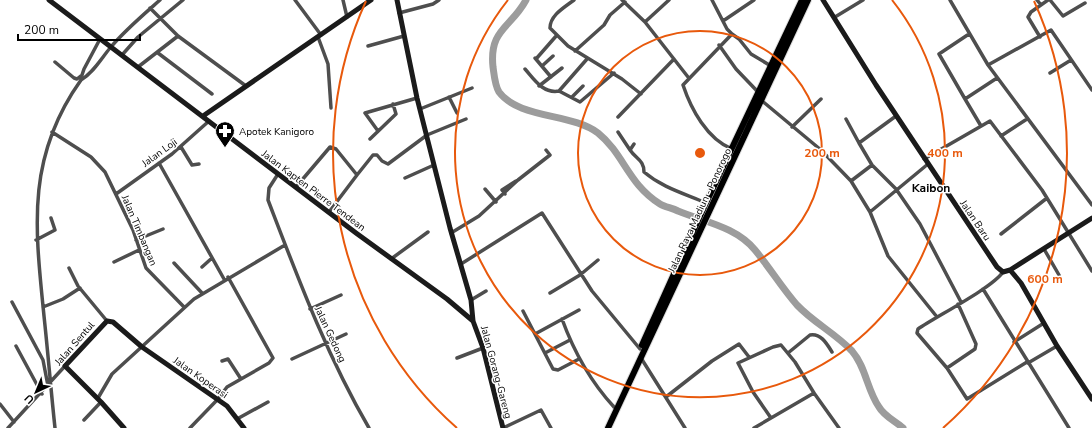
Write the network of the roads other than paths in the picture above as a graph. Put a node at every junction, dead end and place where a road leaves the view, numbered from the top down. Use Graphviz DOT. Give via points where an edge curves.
graph roads {
  1 [pos="49,0"];
  2 [pos="160,0"];
  3 [pos="183,0"];
  4 [pos="295,0"];
  5 [pos="343,0"];
  6 [pos="371,0"];
  7 [pos="397,0"];
  8 [pos="439,0"];
  9 [pos="574,0"];
  10 [pos="669,0"];
  11 [pos="712,0"];
  12 [pos="754,0"];
  13 [pos="802,0"];
  14 [pos="808,0"];
  15 [pos="823,0"];
  16 [pos="863,0"];
  17 [pos="950,0"];
  18 [pos="1037,0"];
  19 [pos="1049,0"];
  20 [pos="624,1"];
  21 [pos="1085,3"];
  22 [pos="1040,6"];
  23 [pos="150,8"];
  24 [pos="399,13"];
  25 [pos="347,17"];
  26 [pos="835,17"];
  27 [pos="160,18"];
  28 [pos="723,21"];
  29 [pos="645,22"];
  30 [pos="732,34"];
  31 [pos="969,34"];
  32 [pos="558,35"];
  33 [pos="178,36"];
  34 [pos="319,36"];
  35 [pos="404,36"];
  36 [pos="1040,37"];
  37 [pos="100,39"];
  38 [pos="368,46"];
  39 [pos="719,46"];
  40 [pos="110,47"];
  41 [pos="575,51"];
  42 [pos="158,53"];
  43 [pos="122,55"];
  44 [pos="553,56"];
  45 [pos="587,58"];
  46 [pos="674,59"];
  47 [pos="1071,60"];
  48 [pos="55,62"];
  49 [pos="988,65"];
  50 [pos="542,66"];
  51 [pos="771,66"];
  52 [pos="138,67"];
  53 [pos="562,68"];
  54 [pos="525,69"];
  55 [pos="1050,73"];
  56 [pos="614,74"];
  57 [pos="82,75"];
  58 [pos="551,76"];
  59 [pos="688,77"];
  60 [pos="997,78"];
  61 [pos="81,80"];
  62 [pos="246,86"];
  63 [pos="539,86"];
  64 [pos="583,86"];
  65 [pos="472,88"];
  66 [pos="1092,90"];
  67 [pos="559,91"];
  68 [pos="212,94"];
  69 [pos="641,94"];
  70 [pos="761,96"];
  71 [pos="449,97"];
  72 [pos="572,97"];
  73 [pos="417,98"];
  74 [pos="821,99"];
  75 [pos="965,99"];
  76 [pos="393,104"];
  77 [pos="331,108"];
  78 [pos="420,109"];
  79 [pos="457,113"];
  80 [pos="203,116"];
  81 [pos="896,116"];
  82 [pos="618,117"];
  83 [pos="466,118"];
  84 [pos="846,119"];
  85 [pos="1027,119"];
  86 [pos="209,122"];
  87 [pos="981,126"];
  88 [pos="792,127"];
  89 [pos="378,131"];
  90 [pos="52,132"];
  91 [pos="618,132"];
  92 [pos="427,135"];
  93 [pos="1001,136"];
  94 [pos="370,139"];
  95 [pos="859,143"];
  96 [pos="634,144"];
  97 [pos="181,146"];
  98 [pos="733,149"];
  99 [pos="546,150"];
  100 [pos="630,150"];
  101 [pos="924,159"];
  102 [pos="159,163"];
  103 [pos="199,164"];
  104 [pos="928,164"];
  105 [pos="434,165"];
  106 [pos="872,165"];
  107 [pos="278,174"];
  108 [pos="724,174"];
  109 [pos="357,175"];
  110 [pos="405,178"];
  111 [pos="851,181"];
  112 [pos="296,186"];
  113 [pos="485,189"];
  114 [pos="896,189"];
  115 [pos="116,194"];
  116 [pos="1047,198"];
  117 [pos="496,202"];
  118 [pos="705,204"];
  119 [pos="1092,205"];
  120 [pos="329,212"];
  121 [pos="870,212"];
  122 [pos="51,218"];
  123 [pos="1092,218"];
  124 [pos="163,229"];
  125 [pos="428,232"];
  126 [pos="451,233"];
  127 [pos="1070,233"];
  128 [pos="1001,234"];
  129 [pos="36,240"];
  130 [pos="136,240"];
  131 [pos="285,245"];
  132 [pos="1044,249"];
  133 [pos="139,250"];
  134 [pos="212,258"];
  135 [pos="391,259"];
  136 [pos="598,260"];
  137 [pos="114,262"];
  138 [pos="174,263"];
  139 [pos="460,264"];
  140 [pos="202,267"];
  141 [pos="69,268"];
  142 [pos="1010,270"];
  143 [pos="1092,271"];
  144 [pos="1003,272"];
  145 [pos="580,275"];
  146 [pos="1059,275"];
  147 [pos="226,278"];
  148 [pos="80,288"];
  149 [pos="983,289"];
  150 [pos="670,290"];
  151 [pos="486,291"];
  152 [pos="202,293"];
  153 [pos="550,293"];
  154 [pos="341,294"];
  155 [pos="471,300"];
  156 [pos="12,302"];
  157 [pos="960,303"];
  158 [pos="43,307"];
  159 [pos="184,307"];
  160 [pos="310,309"];
  161 [pos="579,310"];
  162 [pos="523,311"];
  163 [pos="937,317"];
  164 [pos="562,319"];
  165 [pos="107,320"];
  166 [pos="473,321"];
  167 [pos="1044,323"];
  168 [pos="346,334"];
  169 [pos="535,334"];
  170 [pos="570,340"];
  171 [pos="324,342"];
  172 [pos="1014,342"];
  173 [pos="16,346"];
  174 [pos="1057,346"];
  175 [pos="142,347"];
  176 [pos="483,348"];
  177 [pos="640,349"];
  178 [pos="832,352"];
  179 [pos="544,353"];
  180 [pos="788,353"];
  181 [pos="750,357"];
  182 [pos="457,358"];
  183 [pos="640,358"];
  184 [pos="292,359"];
  185 [pos="580,359"];
  186 [pos="222,361"];
  187 [pos="1027,362"];
  188 [pos="65,366"];
  189 [pos="947,368"];
  190 [pos="241,379"];
  191 [pos="52,382"];
  192 [pos="48,386"];
  193 [pos="814,393"];
  194 [pos="42,394"];
  195 [pos="666,398"];
  196 [pos="218,399"];
  197 [pos="100,400"];
  198 [pos="1092,400"];
  199 [pos="268,402"];
  200 [pos="0,404"];
  201 [pos="614,407"];
  202 [pos="237,418"];
  203 [pos="771,418"];
  204 [pos="84,420"];
  205 [pos="14,422"];
  206 [pos="8,428"];
  207 [pos="55,428"];
  208 [pos="124,428"];
  209 [pos="191,428"];
  210 [pos="244,428"];
  211 [pos="369,428"];
  212 [pos="503,428"];
  213 [pos="551,428"];
  214 [pos="604,428"];
  215 [pos="608,428"];
  216 [pos="685,428"];
  217 [pos="754,428"];
  218 [pos="839,428"];
  219 [pos="1069,428"];
  1 -- 37 [label="street, Jalan Kapten Pierre Tendean"];
  2 -- 23 [label="street"];
  3 -- 27 [label="street"];
  4 -- 34 [label="street"];
  5 -- 25 [label="street"];
  6 -- 25 [label="street"];
  7 -- 24 [label="street"];
  8 -- 24 [label="street"];
  9 -- 32 [label="street" via="550,21 550,28"];
  10 -- 29 [label="street"];
  11 -- 28 [label="street"];
  12 -- 28 [label="street"];
  13 -- 51 [label="highway, Jalan Raya Madiun - Ponorogo"];
  14 -- 70 [label="highway, Jalan Raya Madiun - Ponorogo"];
  15 -- 26 [label="street, Jalan Baru"];
  16 -- 26 [label="street"];
  17 -- 31 [label="street"];
  18 -- 22 [label="street"];
  19 -- 21 [label="street" via="1063,16"];
  19 -- 22 [label="street"];
  20 -- 29 [label="street"];
  20 -- 41 [label="street" via="604,25"];
  22 -- 36 [label="street" via="1028,17"];
  23 -- 27 [label="street"];
  23 -- 40 [label="street"];
  24 -- 35 [label="street"];
  25 -- 34 [label="street"];
  26 -- 81 [label="street, Jalan Baru"];
  27 -- 33 [label="street"];
  27 -- 43 [label="street"];
  28 -- 30 [label="street"];
  29 -- 46 [label="street"];
  30 -- 39 [label="street"];
  30 -- 51 [label="street" via="751,54"];
  31 -- 49 [label="street"];
  31 -- 75 [label="street" via="939,54"];
  32 -- 41 [label="street"];
  32 -- 50 [label="street" via="536,58"];
  33 -- 42 [label="street"];
  33 -- 62 [label="street"];
  34 -- 62 [label="street"];
  34 -- 77 [label="street" via="328,64"];
  35 -- 38 [label="street"];
  35 -- 73 [label="street"];
  36 -- 47 [label="street" via="1051,30"];
  36 -- 49 [label="street"];
  37 -- 40 [label="street, Jalan Kapten Pierre Tendean"];
  37 -- 57 [label="street"];
  39 -- 59 [label="street"];
  39 -- 70 [label="street"];
  40 -- 43 [label="street, Jalan Kapten Pierre Tendean"];
  40 -- 61 [label="street" via="88,76"];
  41 -- 45 [label="street"];
  42 -- 52 [label="street"];
  42 -- 68 [label="street"];
  43 -- 52 [label="street, Jalan Kapten Pierre Tendean"];
  44 -- 50 [label="street"];
  45 -- 56 [label="street"];
  45 -- 67 [label="street"];
  46 -- 59 [label="street"];
  46 -- 69 [label="street"];
  47 -- 55 [label="street"];
  47 -- 66 [label="street"];
  48 -- 57 [label="street" via="74,78"];
  49 -- 60 [label="street"];
  50 -- 58 [label="street"];
  51 -- 70 [label="highway, Jalan Raya Madiun - Ponorogo"];
  52 -- 80 [label="street, Jalan Kapten Pierre Tendean"];
  53 -- 58 [label="street"];
  54 -- 63 [label="street"];
  56 -- 69 [label="street"];
  56 -- 72 [label="street" via="580,102"];
  57 -- 61 [label="street"];
  58 -- 63 [label="street"];
  59 -- 98 [label="street" via="683,85 700,119 715,137"];
  60 -- 75 [label="street"];
  60 -- 85 [label="street"];
  61 -- 90 [label="street"];
  62 -- 80 [label="street"];
  63 -- 67 [label="street"];
  64 -- 72 [label="street"];
  65 -- 71 [label="street"];
  67 -- 72 [label="street"];
  69 -- 82 [label="street"];
  70 -- 88 [label="street"];
  70 -- 98 [label="highway, Jalan Raya Madiun - Ponorogo"];
  70 -- 108 [label="highway, Jalan Raya Madiun - Ponorogo"];
  71 -- 78 [label="street"];
  71 -- 79 [label="street"];
  73 -- 76 [label="street"];
  73 -- 78 [label="street"];
  74 -- 88 [label="street"];
  75 -- 87 [label="street"];
  76 -- 89 [label="street" via="396,114"];
  76 -- 89 [label="street" via="365,113"];
  78 -- 92 [label="street"];
  80 -- 86 [label="street, Jalan Kapten Pierre Tendean"];
  81 -- 95 [label="street"];
  81 -- 101 [label="street, Jalan Baru"];
  83 -- 92 [label="street"];
  84 -- 95 [label="street"];
  85 -- 93 [label="street"];
  85 -- 119 [label="street"];
  86 -- 97 [label="street, Jalan Loji"];
  86 -- 107 [label="street, Jalan Kapten Pierre Tendean"];
  87 -- 93 [label="street" via="990,121"];
  87 -- 101 [label="street"];
  88 -- 111 [label="street" via="832,160"];
  89 -- 94 [label="street"];
  90 -- 115 [label="street, Jalan Timbangan" via="100,165"];
  90 -- 129 [label="street" via="45,150 38,193"];
  91 -- 100 [label="street"];
  92 -- 105 [label="street"];
  92 -- 109 [label="street" via="388,164 373,155"];
  93 -- 116 [label="street"];
  95 -- 106 [label="street"];
  96 -- 100 [label="street"];
  97 -- 102 [label="street, Jalan Loji"];
  97 -- 103 [label="street" via="192,165"];
  98 -- 108 [label="highway, Jalan Raya Madiun - Ponorogo"];
  99 -- 117 [label="street" via="550,155 502,190 505,194"];
  100 -- 118 [label="street" via="641,160 644,172 653,180 674,192"];
  101 -- 104 [label="street, Jalan Baru"];
  102 -- 115 [label="street, Jalan Loji"];
  102 -- 134 [label="street"];
  104 -- 114 [label="street"];
  104 -- 144 [label="street, Jalan Baru" via="997,267"];
  105 -- 110 [label="street"];
  105 -- 126 [label="street"];
  106 -- 111 [label="street"];
  106 -- 114 [label="street"];
  107 -- 112 [label="street, Jalan Kapten Pierre Tendean"];
  107 -- 131 [label="street" via="269,188 268,200"];
  108 -- 118 [label="highway, Jalan Raya Madiun - Ponorogo"];
  109 -- 112 [label="street" via="332,147"];
  109 -- 120 [label="street"];
  111 -- 121 [label="street"];
  112 -- 120 [label="street, Jalan Kapten Pierre Tendean"];
  113 -- 117 [label="street"];
  114 -- 121 [label="street"];
  114 -- 157 [label="street" via="920,224"];
  115 -- 130 [label="street, Jalan Timbangan"];
  116 -- 127 [label="street"];
  116 -- 128 [label="street"];
  117 -- 126 [label="street" via="480,216"];
  118 -- 150 [label="highway, Jalan Raya Madiun - Ponorogo"];
  120 -- 135 [label="street, Jalan Kapten Pierre Tendean"];
  121 -- 163 [label="street" via="888,256"];
  122 -- 129 [label="street" via="55,230"];
  123 -- 127 [label="street"];
  124 -- 130 [label="street"];
  125 -- 135 [label="street"];
  126 -- 139 [label="street"];
  127 -- 132 [label="street"];
  127 -- 143 [label="street"];
  129 -- 158 [label="street"];
  130 -- 133 [label="street, Jalan Timbangan"];
  131 -- 147 [label="street"];
  131 -- 160 [label="street, Jalan Gedong"];
  132 -- 142 [label="street"];
  132 -- 146 [label="street"];
  133 -- 137 [label="street"];
  133 -- 159 [label="street, Jalan Timbangan" via="148,271"];
  134 -- 140 [label="street"];
  134 -- 147 [label="street"];
  135 -- 166 [label="street, Jalan Kapten Pierre Tendean" via="448,299"];
  136 -- 145 [label="street"];
  138 -- 152 [label="street"];
  139 -- 145 [label="street" via="541,213"];
  139 -- 155 [label="street"];
  141 -- 148 [label="street"];
  142 -- 144 [label="street"];
  142 -- 167 [label="street" via="1021,283"];
  144 -- 149 [label="street"];
  145 -- 153 [label="street"];
  145 -- 177 [label="street"];
  147 -- 152 [label="street"];
  147 -- 190 [label="street" via="272,357 269,363"];
  148 -- 158 [label="street" via="63,299"];
  148 -- 165 [label="street"];
  149 -- 157 [label="street"];
  149 -- 172 [label="street"];
  150 -- 177 [label="highway, Jalan Raya Madiun - Ponorogo"];
  150 -- 183 [label="highway, Jalan Raya Madiun - Ponorogo"];
  151 -- 155 [label="street"];
  152 -- 159 [label="street"];
  154 -- 160 [label="street"];
  155 -- 166 [label="street"];
  156 -- 192 [label="street" via="43,360"];
  157 -- 163 [label="street"];
  157 -- 189 [label="street" via="976,344 975,349"];
  158 -- 191 [label="street"];
  159 -- 175 [label="street"];
  160 -- 171 [label="street, Jalan Gedong"];
  161 -- 164 [label="street"];
  162 -- 169 [label="street"];
  163 -- 189 [label="street" via="918,329 917,333"];
  164 -- 169 [label="street"];
  164 -- 170 [label="street"];
  165 -- 175 [label="street, Jalan Sentul" via="113,322"];
  165 -- 188 [label="street, Jalan Sentul"];
  166 -- 176 [label="street, Jalan Gorang-Gareng"];
  167 -- 172 [label="street"];
  167 -- 174 [label="street"];
  168 -- 171 [label="street"];
  169 -- 179 [label="street"];
  170 -- 179 [label="street"];
  170 -- 185 [label="street"];
  171 -- 184 [label="street"];
  171 -- 211 [label="street, Jalan Gedong"];
  172 -- 187 [label="street"];
  173 -- 194 [label="street"];
  174 -- 187 [label="street"];
  174 -- 198 [label="street"];
  175 -- 196 [label="street, Jalan Koperasi"];
  175 -- 197 [label="street" via="112,374"];
  176 -- 182 [label="street"];
  176 -- 212 [label="street, Jalan Gorang-Gareng"];
  177 -- 201 [label="highway, Jalan Raya Madiun - Ponorogo"];
  178 -- 180 [label="street" via="823,339 814,334"];
  179 -- 185 [label="street" via="555,370"];
  180 -- 181 [label="street" via="779,345"];
  180 -- 193 [label="street"];
  181 -- 195 [label="street" via="739,344"];
  181 -- 203 [label="street" via="738,362 752,392"];
  183 -- 195 [label="street"];
  183 -- 215 [label="highway, Jalan Raya Madiun - Ponorogo"];
  185 -- 201 [label="street" via="597,389"];
  186 -- 190 [label="street" via="228,359"];
  187 -- 189 [label="street" via="967,399"];
  187 -- 219 [label="street"];
  188 -- 191 [label="street, Jalan Sentul"];
  188 -- 197 [label="street"];
  190 -- 196 [label="street" via="227,388"];
  191 -- 192 [label="street, Jalan Sentul"];
  191 -- 207 [label="street"];
  192 -- 194 [label="street, Jalan Sentul"];
  193 -- 203 [label="street"];
  193 -- 218 [label="street"];
  194 -- 205 [label="street, Jalan Sentul"];
  195 -- 216 [label="street"];
  196 -- 202 [label="street, Jalan Koperasi"];
  196 -- 209 [label="street"];
  197 -- 204 [label="street"];
  197 -- 208 [label="street"];
  199 -- 202 [label="street"];
  200 -- 205 [label="street"];
  201 -- 214 [label="highway, Jalan Raya Madiun - Ponorogo"];
  202 -- 210 [label="street, Jalan Koperasi"];
  203 -- 217 [label="street"];
  205 -- 206 [label="street, Jalan Sentul"];
  212 -- 213 [label="street" via="541,410"];
}
